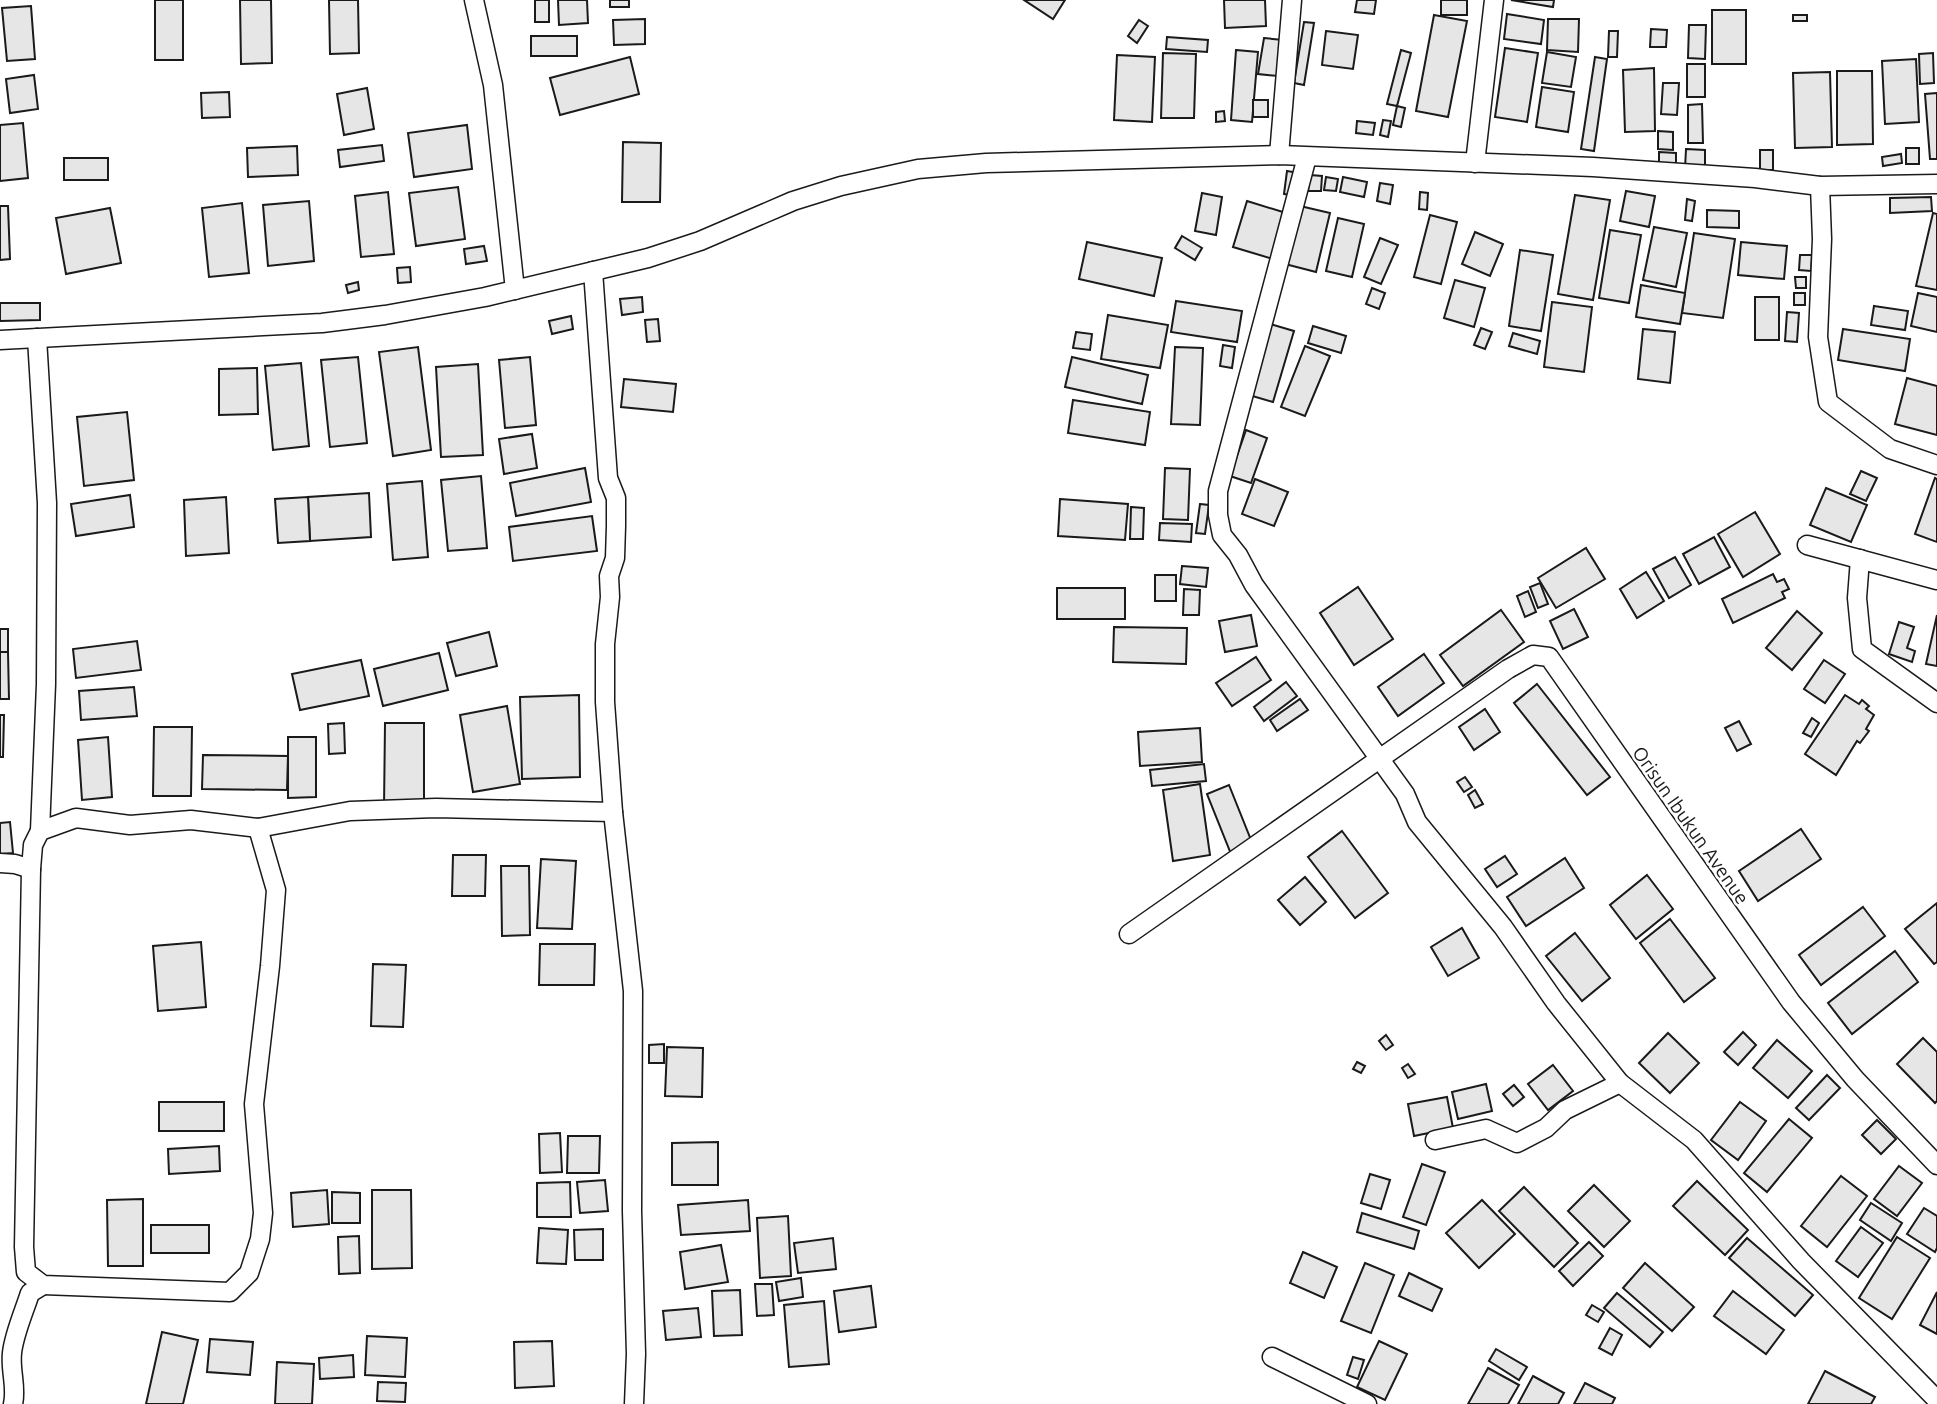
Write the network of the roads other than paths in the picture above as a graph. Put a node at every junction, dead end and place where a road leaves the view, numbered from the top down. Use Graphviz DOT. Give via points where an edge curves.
graph roads {
  1 [pos="474,0"];
  2 [pos="1292,0"];
  3 [pos="1494,0"];
  4 [pos="1279,155"];
  5 [pos="1307,157"];
  6 [pos="1475,163"];
  7 [pos="1937,184"];
  8 [pos="1820,186"];
  9 [pos="593,271"];
  10 [pos="515,290"];
  11 [pos="37,338"];
  12 [pos="0,340"];
  13 [pos="1937,465"];
  14 [pos="1807,545"];
  15 [pos="1860,559"];
  16 [pos="1937,580"];
  17 [pos="1937,703"];
  18 [pos="1379,758"];
  19 [pos="612,811"];
  20 [pos="258,828"];
  21 [pos="40,831"];
  22 [pos="0,863"];
  23 [pos="31,869"];
  24 [pos="1129,934"];
  25 [pos="1620,1083"];
  26 [pos="1435,1140"];
  27 [pos="1937,1166"];
  28 [pos="43,1285"];
  29 [pos="1272,1357"];
  30 [pos="1937,1400"];
  31 [pos="13,1404"];
  32 [pos="634,1404"];
  33 [pos="1367,1404"];
  1 -- 10 [label="street" via="493,85"];
  2 -- 4 [label="street"];
  3 -- 6 [label="street"];
  4 -- 5 [label="street"];
  4 -- 9 [label="street" via="918,169 817,193 701,241"];
  5 -- 6 [label="street"];
  5 -- 18 [label="street" via="1218,491 1219,515 1223,535 1254,585"];
  6 -- 8 [label="street" via="1593,167"];
  7 -- 8 [label="street"];
  8 -- 13 [label="street" via="1818,337 1828,402 1890,449"];
  9 -- 10 [label="street"];
  9 -- 19 [label="street" via="608,478 616,498 615,558 609,576 605,644"];
  10 -- 11 [label="street" via="322,323"];
  11 -- 12 [label="street"];
  11 -- 21 [label="street" via="47,503"];
  14 -- 15 [label="street"];
  15 -- 16 [label="street"];
  15 -- 17 [label="street" via="1861,649"];
  18 -- 24 [label="street, Orisun Ibukun Avenue"];
  18 -- 25 [label="street" via="1405,794 1417,822"];
  18 -- 27 [label="street, Orisun Ibukun Avenue" via="1508,669 1533,655 1549,657 1791,1002"];
  19 -- 20 [label="street" via="349,811"];
  19 -- 32 [label="street" via="633,991"];
  20 -- 21 [label="street" via="191,820 130,825 76,818"];
  20 -- 28 [label="street" via="276,890 254,1104 263,1213 249,1273 230,1292"];
  21 -- 23 [label="street" via="33,845"];
  22 -- 23 [label="street"];
  23 -- 28 [label="street" via="24,1247 26,1272"];
  25 -- 26 [label="street" via="1565,1110 1546,1128 1517,1143 1486,1129"];
  25 -- 30 [label="street" via="1694,1140 1801,1261"];
  28 -- 31 [label="street" via="30,1293 12,1353"];
  29 -- 33 [label="street"];
}
